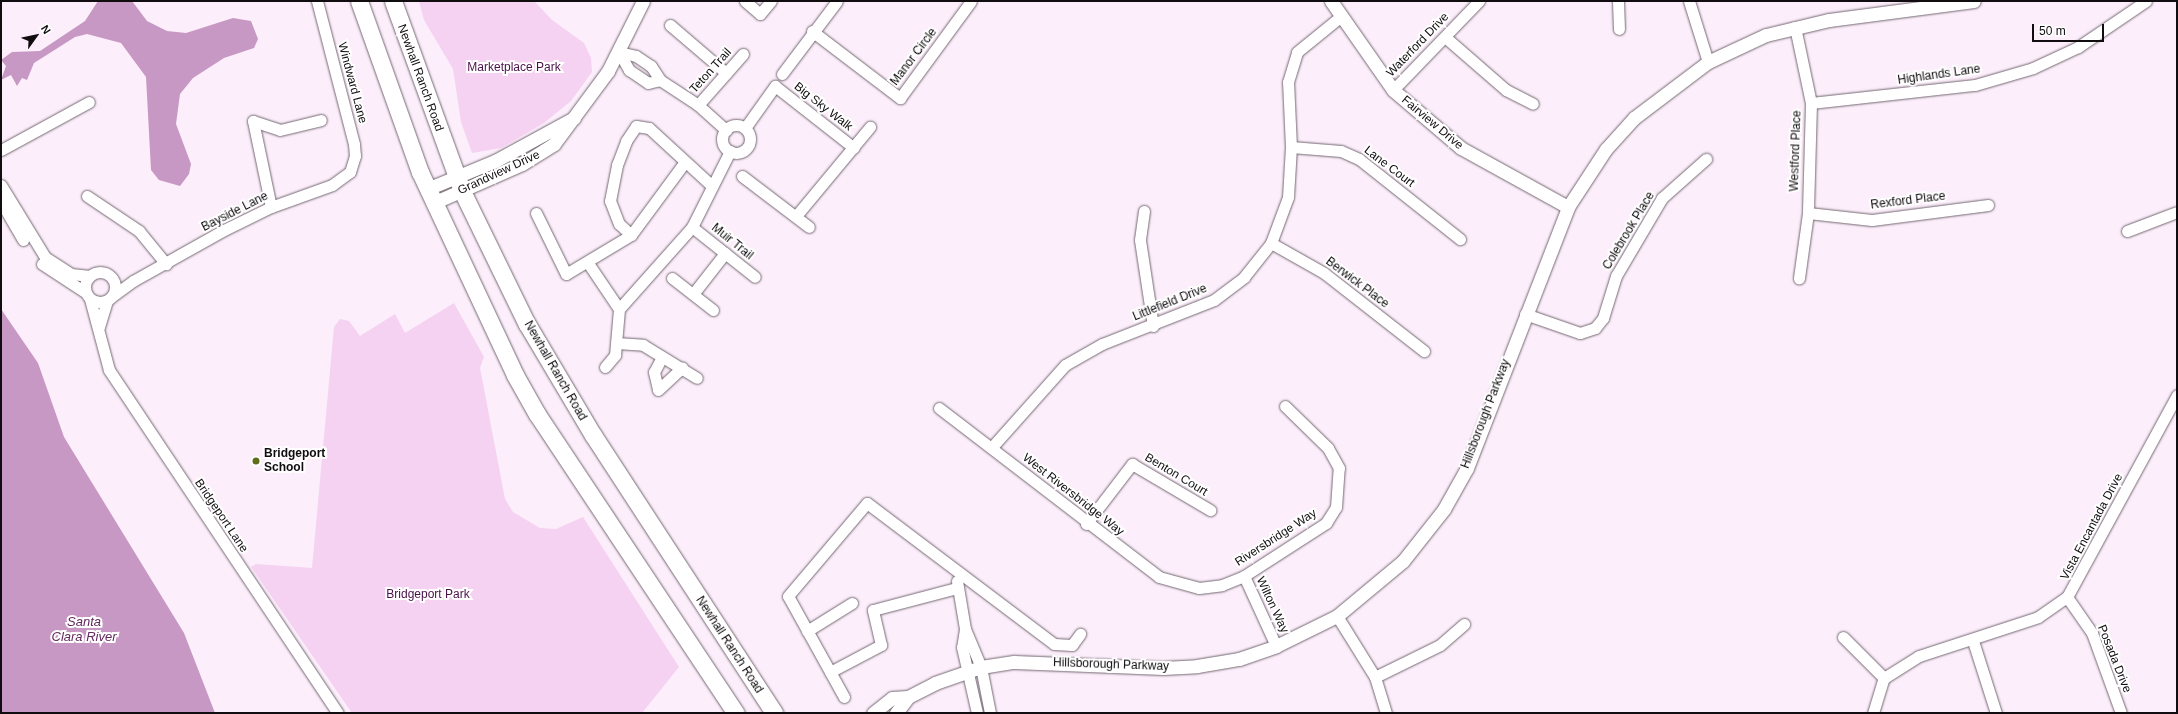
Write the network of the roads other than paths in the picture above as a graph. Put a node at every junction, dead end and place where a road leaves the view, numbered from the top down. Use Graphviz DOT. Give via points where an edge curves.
graph roads {
  1 [pos="317,1"];
  2 [pos="359,1"];
  3 [pos="393,1"];
  4 [pos="643,1"];
  5 [pos="745,1"];
  6 [pos="770,1"];
  7 [pos="837,1"];
  8 [pos="1331,1"];
  9 [pos="1479,1"];
  10 [pos="1618,1"];
  11 [pos="1689,1"];
  12 [pos="1974,1"];
  13 [pos="2146,1"];
  14 [pos="970,2"];
  15 [pos="1340,17"];
  16 [pos="670,25"];
  17 [pos="1794,27"];
  18 [pos="1619,29"];
  19 [pos="812,31"];
  20 [pos="1445,36"];
  21 [pos="619,52"];
  22 [pos="743,54"];
  23 [pos="1708,62"];
  24 [pos="726,73"];
  25 [pos="782,74"];
  26 [pos="660,80"];
  27 [pos="1393,90"];
  28 [pos="89,102"];
  29 [pos="1811,103"];
  30 [pos="1533,104"];
  31 [pos="698,105"];
  32 [pos="321,120"];
  33 [pos="870,127"];
  34 [pos="746,128"];
  35 [pos="726,130"];
  36 [pos="1290,147"];
  37 [pos="854,148"];
  38 [pos="1,150"];
  39 [pos="730,151"];
  40 [pos="1706,159"];
  41 [pos="684,163"];
  42 [pos="350,172"];
  43 [pos="742,176"];
  44 [pos="459,184"];
  45 [pos="1,185"];
  46 [pos="711,185"];
  47 [pos="87,196"];
  48 [pos="430,196"];
  49 [pos="1,202"];
  50 [pos="1988,205"];
  51 [pos="271,207"];
  52 [pos="1568,207"];
  53 [pos="1144,211"];
  54 [pos="2177,212"];
  55 [pos="536,213"];
  56 [pos="1808,213"];
  57 [pos="796,216"];
  58 [pos="692,227"];
  59 [pos="809,227"];
  60 [pos="2127,231"];
  61 [pos="631,235"];
  62 [pos="1460,238"];
  63 [pos="1271,243"];
  64 [pos="725,253"];
  65 [pos="588,263"];
  66 [pos="166,264"];
  67 [pos="90,276"];
  68 [pos="110,276"];
  69 [pos="754,277"];
  70 [pos="672,278"];
  71 [pos="1799,278"];
  72 [pos="133,281"];
  73 [pos="694,294"];
  74 [pos="88,295"];
  75 [pos="109,299"];
  76 [pos="619,309"];
  77 [pos="713,310"];
  78 [pos="1525,314"];
  79 [pos="1153,326"];
  80 [pos="99,327"];
  81 [pos="617,343"];
  82 [pos="1424,351"];
  83 [pos="662,357"];
  84 [pos="604,367"];
  85 [pos="682,368"];
  86 [pos="697,378"];
  87 [pos="2177,395"];
  88 [pos="1285,406"];
  89 [pos="939,408"];
  90 [pos="992,447"];
  91 [pos="1210,510"];
  92 [pos="1086,524"];
  93 [pos="957,574"];
  94 [pos="1244,576"];
  95 [pos="957,588"];
  96 [pos="1199,588"];
  97 [pos="2067,597"];
  98 [pos="852,603"];
  99 [pos="1337,616"];
  100 [pos="1464,624"];
  101 [pos="965,629"];
  102 [pos="807,631"];
  103 [pos="1080,634"];
  104 [pos="1843,637"];
  105 [pos="1973,641"];
  106 [pos="1276,646"];
  107 [pos="981,667"];
  108 [pos="967,671"];
  109 [pos="830,672"];
  110 [pos="1375,677"];
  111 [pos="1884,678"];
  112 [pos="844,696"];
  113 [pos="908,697"];
  114 [pos="338,713"];
  115 [pos="736,713"];
  116 [pos="774,713"];
  117 [pos="873,713"];
  118 [pos="896,713"];
  119 [pos="977,713"];
  120 [pos="990,713"];
  121 [pos="1386,713"];
  122 [pos="1873,713"];
  123 [pos="1996,713"];
  124 [pos="2121,713"];
  1 -- 42 [label="street, Windward Lane" via="354,144 356,156"];
  2 -- 48 [label="main road" via="379,66"];
  3 -- 44 [label="main road, Newhall Ranch Road"];
  4 -- 21 [label="street, Grandview Drive"];
  5 -- 6 [label="street" via="760,14"];
  7 -- 19 [label="street"];
  8 -- 15 [label="street, Fairview Drive"];
  9 -- 20 [label="street, Waterford Drive"];
  10 -- 18 [label="street"];
  11 -- 23 [label="street"];
  12 -- 17 [label="street, Hillsborough Parkway"];
  13 -- 29 [label="street, Highlands Lane" via="2078,47 2033,68 1976,85"];
  14 -- 19 [label="street, Manor Circle" via="900,98"];
  15 -- 27 [label="street, Fairview Drive"];
  15 -- 36 [label="street, Littlefield Drive" via="1297,52 1288,82"];
  16 -- 24 [label="street"];
  17 -- 23 [label="street, Hillsborough Parkway"];
  17 -- 29 [label="street, Westford Place"];
  19 -- 25 [label="street"];
  20 -- 27 [label="street, Waterford Drive"];
  20 -- 30 [label="street" via="1506,90"];
  21 -- 26 [label="street" via="641,59 651,66"];
  21 -- 26 [label="street" via="629,70 648,83"];
  21 -- 44 [label="street, Grandview Drive" via="564,135 546,150"];
  22 -- 24 [label="street, Teton Trail"];
  23 -- 52 [label="street, Hillsborough Parkway" via="1634,118 1606,149"];
  24 -- 31 [label="street, Teton Trail"];
  26 -- 31 [label="street"];
  27 -- 52 [label="street, Fairview Drive" via="1461,148"];
  28 -- 38 [label="street"];
  29 -- 56 [label="street, Westford Place"];
  31 -- 35 [label="street"];
  32 -- 51 [label="street" via="280,130 253,121"];
  33 -- 37 [label="street, Big Sky Walk"];
  34 -- 35 [label="street" via="737,125"];
  34 -- 37 [label="street, Big Sky Walk" via="775,86"];
  34 -- 39 [label="street" via="749,144 743,151"];
  35 -- 39 [label="street" via="723,141"];
  36 -- 62 [label="street, Lane Court" via="1341,151 1359,159"];
  36 -- 63 [label="street, Littlefield Drive" via="1288,196"];
  37 -- 57 [label="street, Big Sky Walk"];
  39 -- 46 [label="street"];
  40 -- 78 [label="street, Colebrook Place" via="1662,198 1616,276 1603,318 1595,328 1580,333"];
  41 -- 46 [label="street"];
  41 -- 61 [label="street"];
  41 -- 61 [label="street" via="675,149 649,128 636,126 626,141 617,165 610,201 619,224"];
  42 -- 51 [label="street, Bayside Lane" via="332,185"];
  43 -- 57 [label="street"];
  44 -- 48 [label="street, Grandview Drive"];
  44 -- 116 [label="main road, Newhall Ranch Road" via="527,324 568,394"];
  45 -- 67 [label="street" via="45,257 71,274"];
  46 -- 58 [label="street"];
  47 -- 66 [label="street" via="139,231"];
  48 -- 115 [label="main road" via="497,339 537,414"];
  49 -- 74 [label="street" via="41,263"];
  50 -- 56 [label="street, Rexford Place" via="1872,220"];
  51 -- 66 [label="street, Bayside Lane"];
  52 -- 78 [label="street, Hillsborough Parkway"];
  53 -- 79 [label="street" via="1140,240"];
  54 -- 60 [label="street"];
  55 -- 65 [label="street" via="566,274"];
  56 -- 71 [label="street, Westford Place"];
  57 -- 59 [label="street"];
  58 -- 64 [label="street, Muir Trail"];
  58 -- 76 [label="street"];
  61 -- 65 [label="street"];
  63 -- 79 [label="street, Littlefield Drive" via="1244,277 1214,300"];
  63 -- 82 [label="street, Berwick Place" via="1324,273"];
  64 -- 69 [label="street, Muir Trail"];
  64 -- 73 [label="street"];
  65 -- 76 [label="street"];
  66 -- 72 [label="street, Bayside Lane"];
  67 -- 68 [label="street" via="102,272"];
  67 -- 74 [label="street"];
  68 -- 72 [label="street"];
  68 -- 75 [label="street" via="115,289"];
  70 -- 73 [label="street"];
  72 -- 75 [label="street, Bayside Lane"];
  73 -- 77 [label="street"];
  74 -- 75 [label="street"];
  74 -- 80 [label="street, Bridgeport Lane"];
  75 -- 80 [label="street, Bridgeport Lane"];
  76 -- 81 [label="street"];
  78 -- 99 [label="street, Hillsborough Parkway" via="1466,468 1444,509 1403,561"];
  79 -- 90 [label="street, Littlefield Drive" via="1102,344 1065,365"];
  80 -- 114 [label="street, Bridgeport Lane" via="109,370"];
  81 -- 83 [label="street" via="643,345"];
  81 -- 84 [label="street" via="615,355"];
  83 -- 85 [label="street"];
  83 -- 85 [label="street" via="654,372 658,390"];
  85 -- 86 [label="street"];
  87 -- 97 [label="street, Vista Encantada Drive"];
  88 -- 94 [label="street, Riversbridge Way" via="1328,448 1339,468 1336,507 1326,523"];
  89 -- 90 [label="street, West Riversbridge Way"];
  90 -- 92 [label="street, West Riversbridge Way"];
  91 -- 92 [label="street, Benton Court" via="1132,464"];
  92 -- 96 [label="street, West Riversbridge Way" via="1158,577"];
  93 -- 95 [label="street"];
  93 -- 102 [label="street" via="867,503 788,596"];
  93 -- 103 [label="street" via="1054,644 1072,645"];
  94 -- 96 [label="street, Riversbridge Way" via="1222,585"];
  94 -- 106 [label="street, Wilton Way"];
  95 -- 101 [label="street"];
  95 -- 109 [label="street" via="872,610 881,645"];
  97 -- 105 [label="street, Vista Encantada Drive" via="2038,617"];
  97 -- 124 [label="street, Posada Drive" via="2092,633"];
  98 -- 102 [label="street"];
  99 -- 106 [label="street, Hillsborough Parkway"];
  99 -- 110 [label="street"];
  100 -- 110 [label="street" via="1440,645"];
  101 -- 107 [label="street"];
  101 -- 108 [label="street" via="962,647"];
  102 -- 109 [label="street"];
  104 -- 111 [label="street"];
  105 -- 111 [label="street, Vista Encantada Drive" via="1919,656"];
  105 -- 123 [label="street"];
  106 -- 107 [label="street, Hillsborough Parkway" via="1239,659 1163,668 1053,662 1014,662"];
  107 -- 108 [label="street, Hillsborough Parkway"];
  107 -- 120 [label="street"];
  108 -- 113 [label="street, Hillsborough Parkway"];
  108 -- 119 [label="street"];
  109 -- 112 [label="street"];
  110 -- 121 [label="street"];
  111 -- 122 [label="street"];
  113 -- 117 [label="street, Hillsborough Parkway" via="892,698"];
  113 -- 118 [label="street, Hillsborough Parkway"];
}
